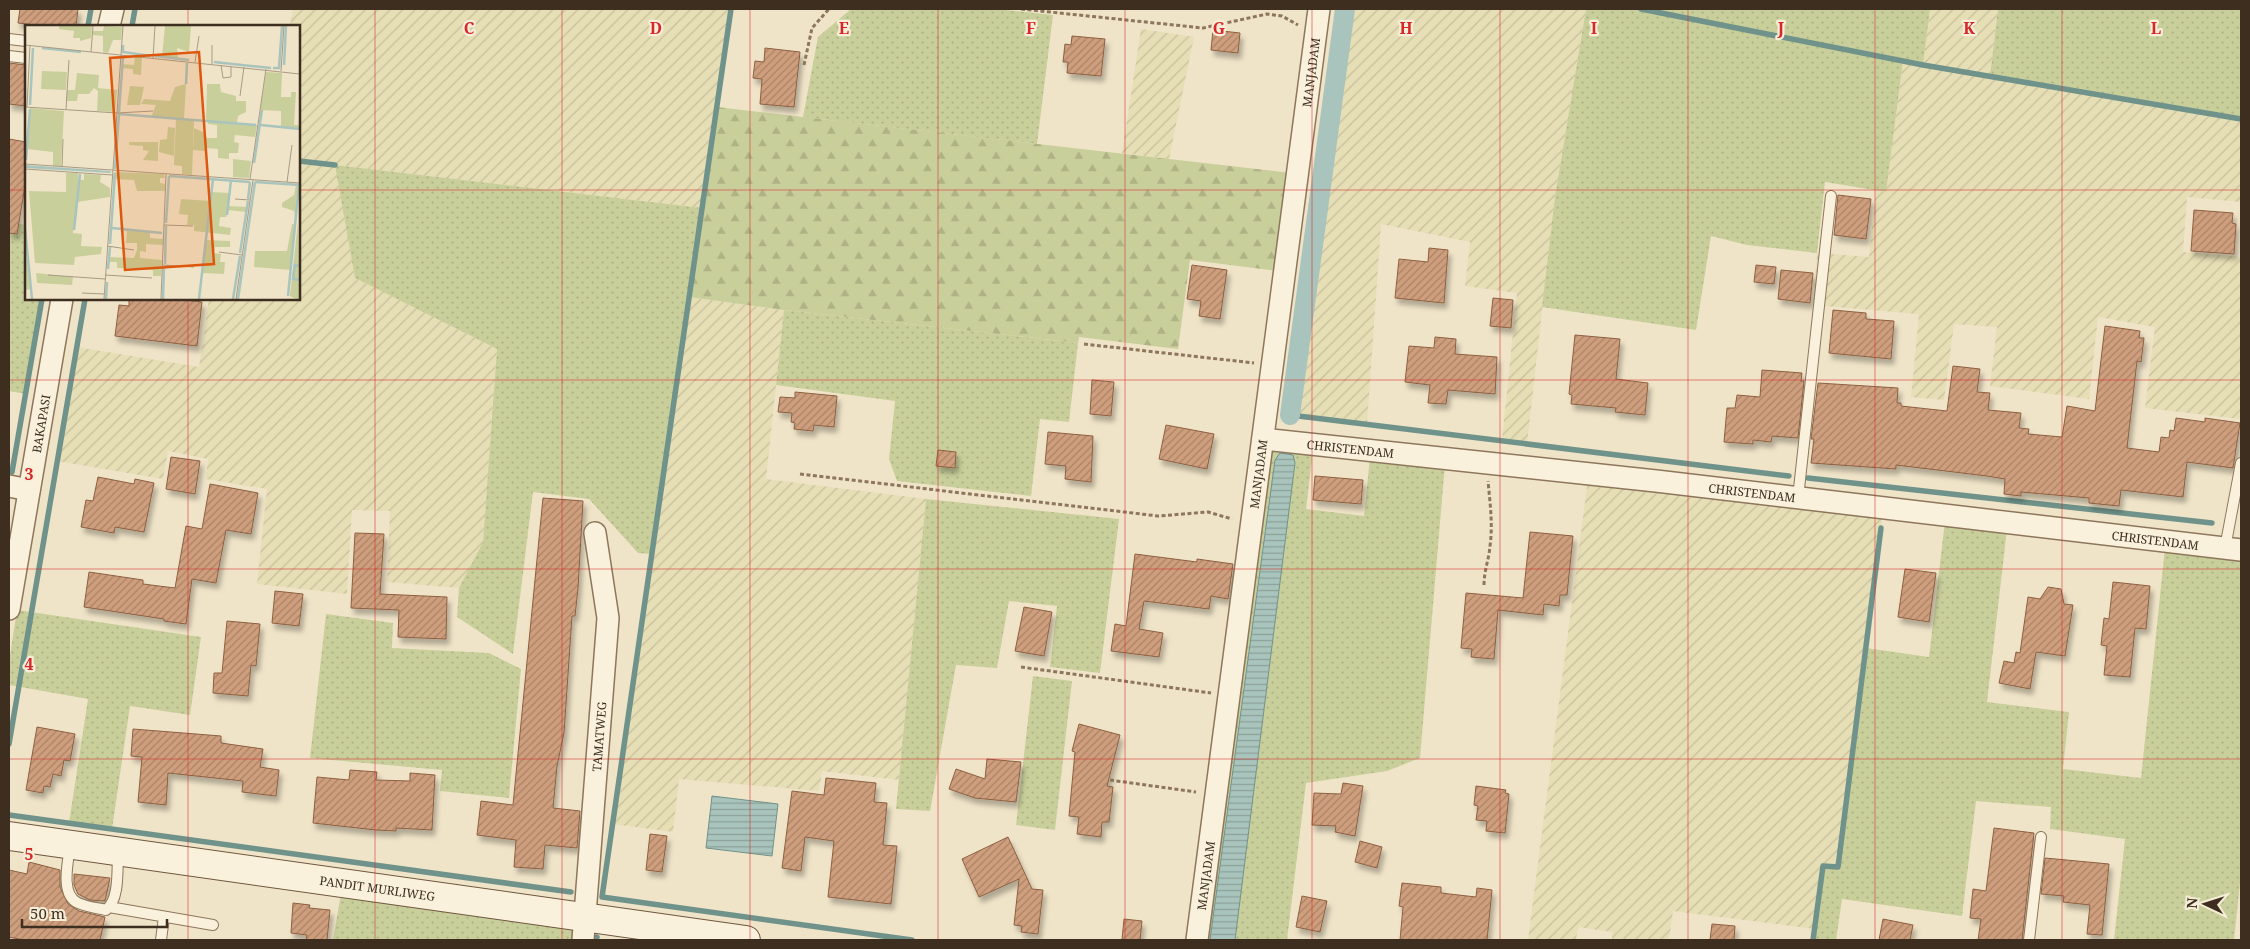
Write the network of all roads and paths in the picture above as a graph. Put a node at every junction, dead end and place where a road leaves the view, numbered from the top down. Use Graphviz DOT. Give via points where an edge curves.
graph roads {
  1 [pos="113,9"];
  2 [pos="829,9"];
  3 [pos="1021,9"];
  4 [pos="1319,9"];
  5 [pos="110,25"];
  6 [pos="1316,36"];
  7 [pos="9,39"];
  8 [pos="25,41"];
  9 [pos="9,56"];
  10 [pos="25,58"];
  11 [pos="804,65"];
  12 [pos="1831,196"];
  13 [pos="62,300"];
  14 [pos="1084,344"];
  15 [pos="1272,365"];
  16 [pos="1263,439"];
  17 [pos="1488,463"];
  18 [pos="2241,463"];
  19 [pos="800,474"];
  20 [pos="19,488"];
  21 [pos="1798,498"];
  22 [pos="1252,524"];
  23 [pos="595,533"];
  24 [pos="2233,549"];
  25 [pos="1484,585"];
  26 [pos="9,609"];
  27 [pos="1021,667"];
  28 [pos="1229,695"];
  29 [pos="1110,780"];
  30 [pos="1216,795"];
  31 [pos="9,836"];
  32 [pos="2041,837"];
  33 [pos="70,846"];
  34 [pos="118,852"];
  35 [pos="110,907"];
  36 [pos="164,917"];
  37 [pos="213,925"];
  38 [pos="584,929"];
  39 [pos="161,940"];
  40 [pos="746,940"];
  41 [pos="1197,940"];
  42 [pos="2030,940"];
  1 -- 5 [label="street"];
  2 -- 11 [label="path" via="812,28"];
  3 -- 6 [label="path" via="1203,28 1267,14 1282,16"];
  4 -- 6 [label="street, MANJADAM"];
  6 -- 15 [label="street, MANJADAM"];
  7 -- 8 [label="lane"];
  9 -- 10 [label="lane"];
  12 -- 21 [label="lane"];
  13 -- 20 [label="street, BAKAPASI"];
  14 -- 15 [label="path"];
  15 -- 16 [label="street, MANJADAM"];
  16 -- 17 [label="street, CHRISTENDAM"];
  16 -- 22 [label="street, MANJADAM"];
  17 -- 21 [label="street, CHRISTENDAM"];
  17 -- 25 [label="path" via="1491,523"];
  18 -- 24 [label="lane"];
  19 -- 22 [label="path" via="1158,516 1208,512"];
  20 -- 26 [label="street, BAKAPASI"];
  21 -- 24 [label="street, CHRISTENDAM"];
  22 -- 28 [label="street, MANJADAM"];
  23 -- 38 [label="street, TAMATWEG" via="608,618"];
  27 -- 28 [label="path"];
  28 -- 30 [label="street, MANJADAM"];
  29 -- 30 [label="path"];
  30 -- 41 [label="street, MANJADAM"];
  31 -- 33 [label="street, PANDIT MURLIWEG"];
  32 -- 42 [label="lane"];
  33 -- 34 [label="street, PANDIT MURLIWEG"];
  33 -- 35 [label="lane" via="69,894 78,903 106,910"];
  34 -- 35 [label="lane"];
  34 -- 38 [label="street, PANDIT MURLIWEG"];
  35 -- 36 [label="lane"];
  36 -- 37 [label="lane"];
  36 -- 39 [label="lane"];
  38 -- 40 [label="street, PANDIT MURLIWEG"];
}
